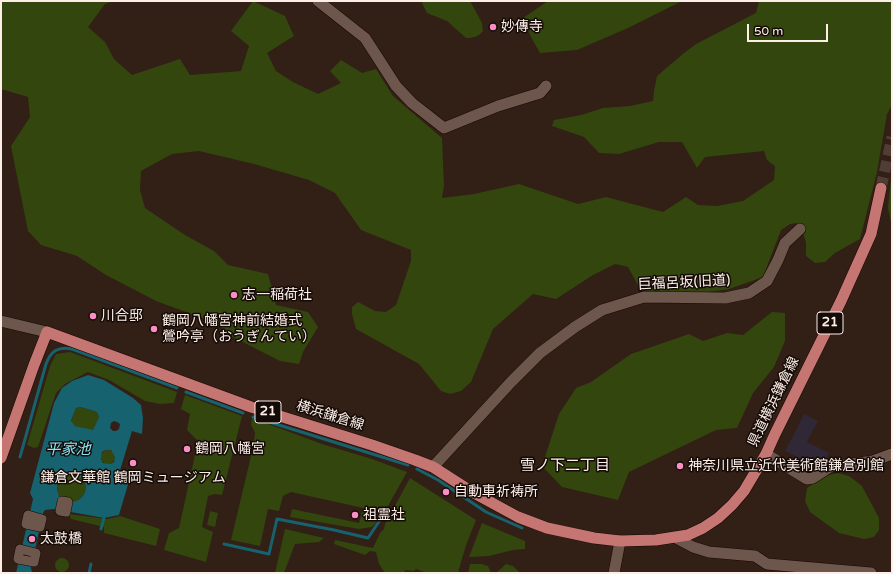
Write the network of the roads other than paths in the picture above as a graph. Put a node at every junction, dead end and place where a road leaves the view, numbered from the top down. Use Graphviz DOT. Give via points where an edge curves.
graph roads {
  1 [pos="318,1"];
  2 [pos="546,86"];
  3 [pos="881,188"];
  4 [pos="800,229"];
  5 [pos="1,322"];
  6 [pos="47,332"];
  7 [pos="766,454"];
  8 [pos="892,454"];
  9 [pos="1,458"];
  10 [pos="433,467"];
  11 [pos="676,538"];
  12 [pos="616,540"];
  13 [pos="614,573"];
  14 [pos="871,573"];
  1 -- 2 [label="street" via="365,38 396,86 412,103 444,128 498,106 540,94"];
  3 -- 7 [label="main road, 県道横浜鎌倉線 / 21" via="871,234"];
  4 -- 10 [label="street, 巨福呂坂(旧道)" via="785,243 767,281 749,293 725,298 644,297 602,310 575,327 540,353"];
  5 -- 6 [label="street"];
  6 -- 9 [label="main road"];
  6 -- 10 [label="main road, 横浜鎌倉線 / 21" via="251,407"];
  7 -- 8 [label="street" via="807,479 830,467 873,461"];
  7 -- 11 [label="main road, 県道横浜鎌倉線 / 21" via="744,491 732,505 703,528"];
  10 -- 12 [label="main road, 横浜鎌倉線 / 21" via="472,492 534,524 565,533"];
  11 -- 12 [label="main road, 県道横浜鎌倉線 / 21"];
  11 -- 14 [label="street" via="710,552 755,556 767,564"];
  12 -- 13 [label="street"];
}
